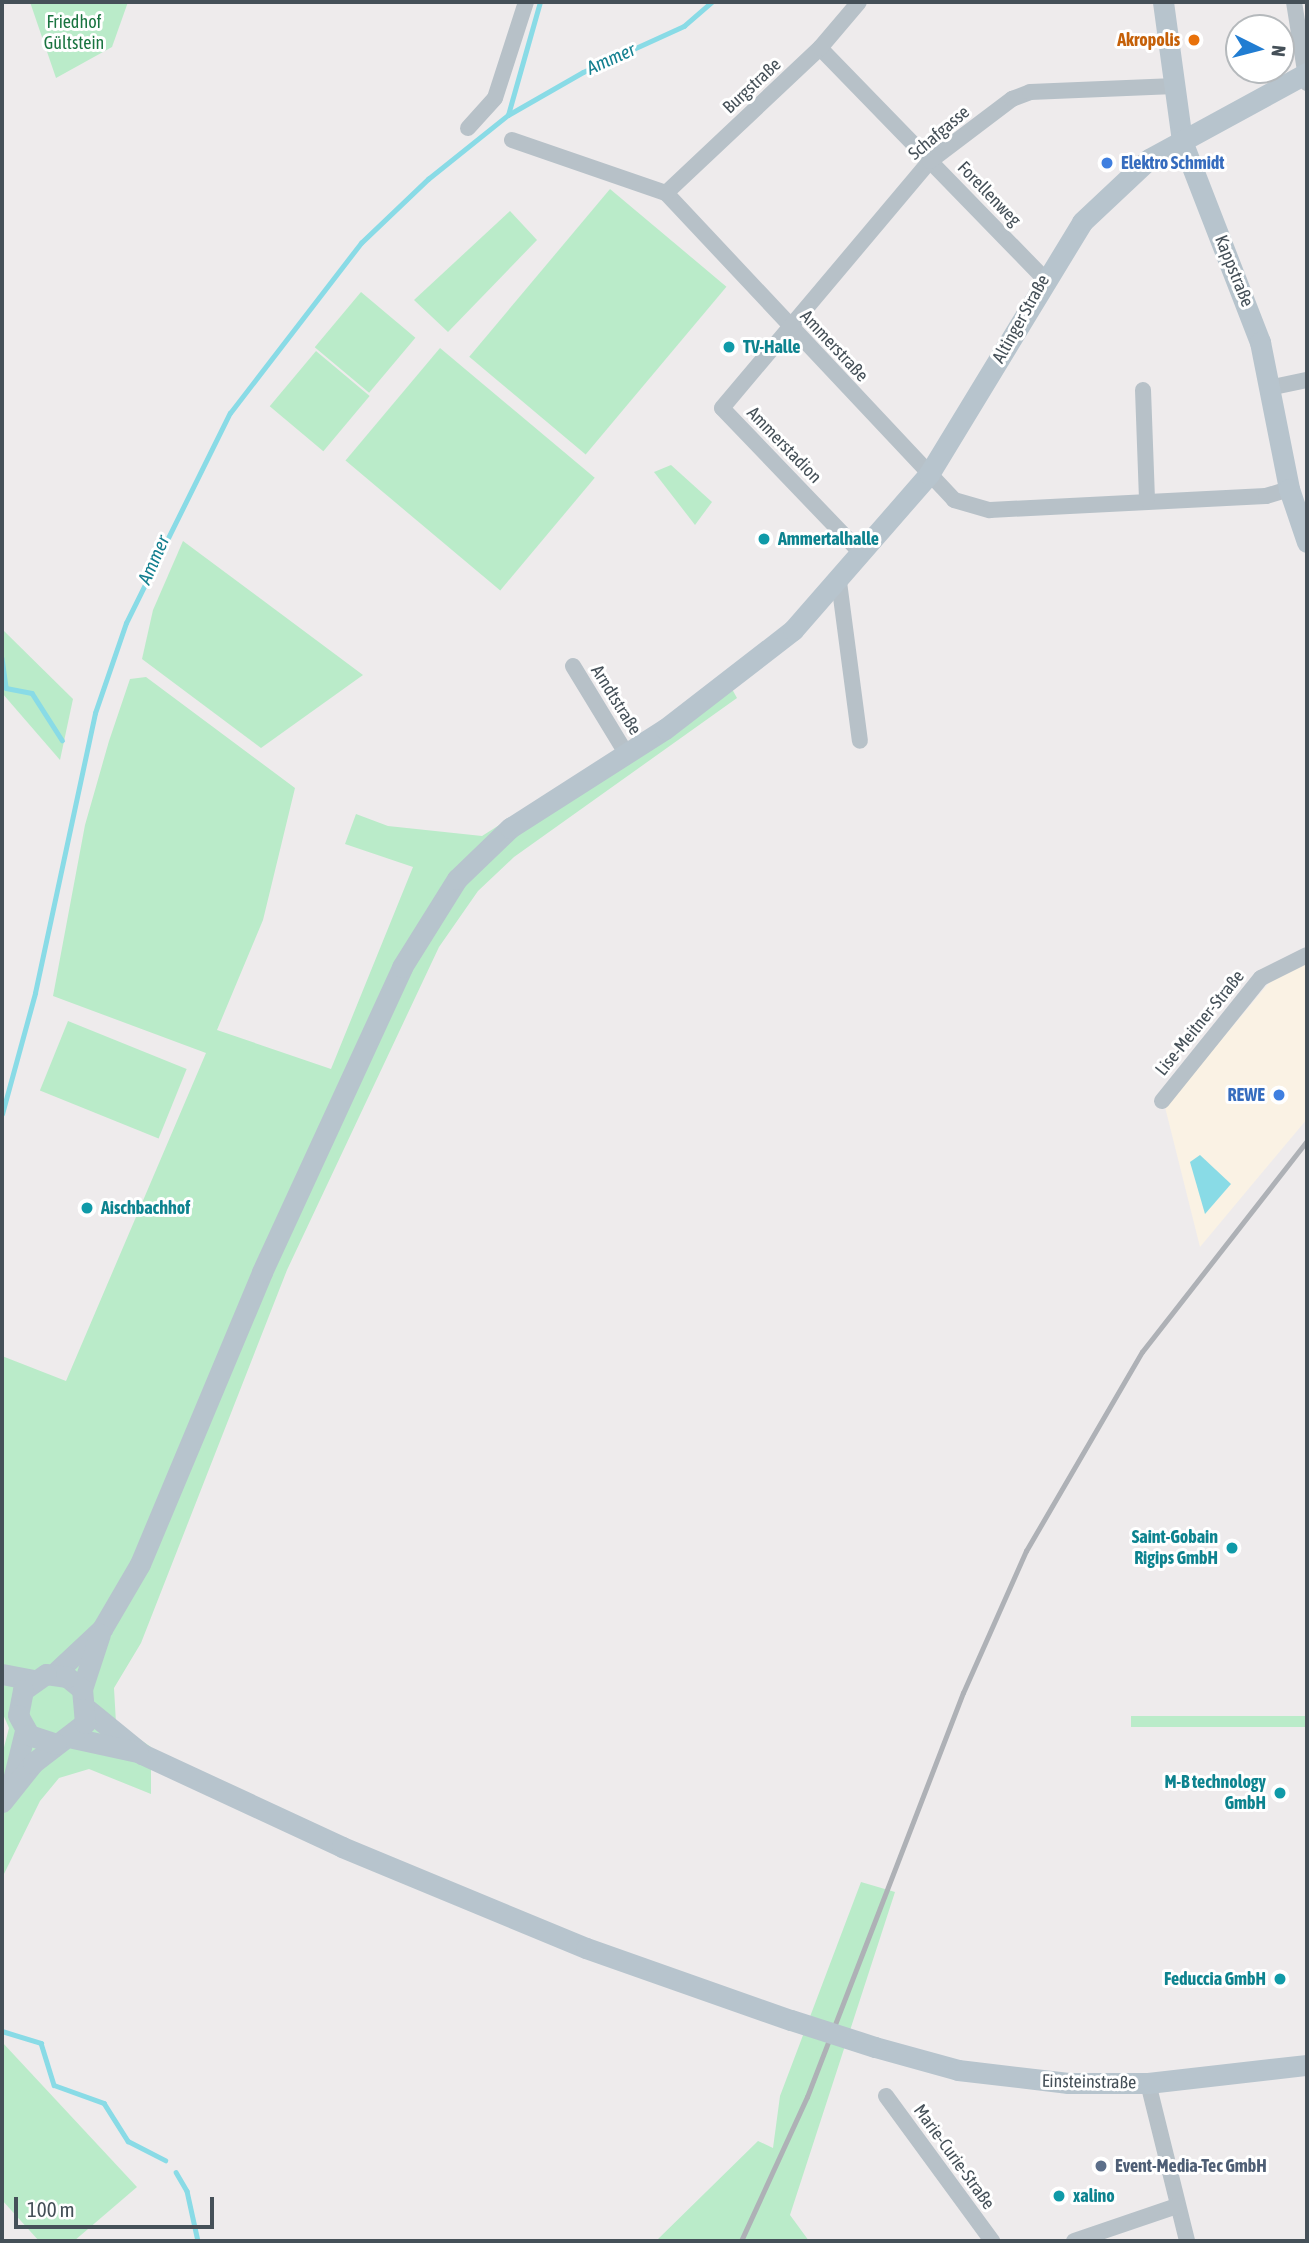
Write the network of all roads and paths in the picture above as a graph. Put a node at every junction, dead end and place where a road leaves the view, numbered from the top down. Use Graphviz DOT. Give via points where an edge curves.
graph roads {
  1 [pos="526,2"];
  2 [pos="859,2"];
  3 [pos="1163,2"];
  4 [pos="1294,2"];
  5 [pos="820,48"];
  6 [pos="1307,77"];
  7 [pos="1175,86"];
  8 [pos="468,128"];
  9 [pos="512,140"];
  10 [pos="1182,141"];
  11 [pos="930,161"];
  12 [pos="666,193"];
  13 [pos="1043,277"];
  14 [pos="792,330"];
  15 [pos="1307,380"];
  16 [pos="1269,388"];
  17 [pos="1143,390"];
  18 [pos="929,474"];
  19 [pos="1289,489"];
  20 [pos="1147,499"];
  21 [pos="1307,542"];
  22 [pos="862,554"];
  23 [pos="839,582"];
  24 [pos="573,666"];
  25 [pos="860,741"];
  26 [pos="626,753"];
  27 [pos="1307,955"];
  28 [pos="1162,1101"];
  29 [pos="102,1629"];
  30 [pos="2,1674"];
  31 [pos="54,1674"];
  32 [pos="32,1680"];
  33 [pos="82,1689"];
  34 [pos="2,1692"];
  35 [pos="18,1709"];
  36 [pos="88,1710"];
  37 [pos="25,1731"];
  38 [pos="65,1741"];
  39 [pos="142,1754"];
  40 [pos="7,1794"];
  41 [pos="1307,2065"];
  42 [pos="1148,2083"];
  43 [pos="886,2096"];
  44 [pos="1177,2206"];
  45 [pos="992,2241"];
  46 [pos="1074,2241"];
  47 [pos="1187,2241"];
  1 -- 8 [label="street" via="495,98"];
  2 -- 5 [label="street, Burgstraße"];
  3 -- 7 [label="street, Kappstraße"];
  4 -- 6 [label="street"];
  5 -- 11 [label="street, Forellenweg"];
  5 -- 12 [label="street, Burgstraße"];
  6 -- 10 [label="street, Altinger Straße"];
  7 -- 10 [label="street, Kappstraße"];
  7 -- 11 [label="street, Schafgasse" via="1030,92"];
  9 -- 12 [label="street, Ammerstraße"];
  10 -- 13 [label="street, Altinger Straße" via="1120,182"];
  10 -- 16 [label="street, Kappstraße" via="1240,281"];
  11 -- 13 [label="street, Forellenweg"];
  11 -- 14 [label="street, Schafgasse"];
  12 -- 14 [label="street, Ammerstraße"];
  13 -- 18 [label="street, Altinger Straße"];
  14 -- 18 [label="street, Ammerstraße"];
  14 -- 22 [label="street, Ammerstadion" via="722,408"];
  15 -- 16 [label="street"];
  16 -- 19 [label="street, Kappstraße"];
  17 -- 20 [label="street"];
  18 -- 20 [label="street, Ammerstraße" via="954,500 990,510"];
  18 -- 22 [label="street, Altinger Straße"];
  19 -- 20 [label="street, Ammerstraße" via="1266,496"];
  19 -- 21 [label="street, Kappstraße"];
  22 -- 23 [label="street, Altinger Straße"];
  23 -- 25 [label="street"];
  23 -- 26 [label="street, Altinger Straße" via="793,630"];
  24 -- 26 [label="street, Arndtstraße"];
  26 -- 29 [label="street, Altinger Straße" via="490,844 428,918 262,1272 161,1521"];
  27 -- 28 [label="street, Lise-Meitner-Straße" via="1261,978"];
  29 -- 31 [label="street"];
  29 -- 33 [label="street"];
  30 -- 32 [label="street"];
  31 -- 32 [label="street"];
  31 -- 33 [label="street"];
  32 -- 35 [label="street"];
  33 -- 36 [label="street"];
  34 -- 35 [label="street"];
  35 -- 37 [label="street"];
  36 -- 38 [label="street"];
  36 -- 39 [label="street"];
  37 -- 38 [label="street"];
  37 -- 40 [label="street"];
  38 -- 39 [label="street"];
  38 -- 40 [label="street"];
  39 -- 42 [label="street, Einsteinstraße, bridge" via="454,1895 791,2020 875,2047 1023,2080"];
  41 -- 42 [label="street, Einsteinstraße"];
  42 -- 44 [label="street"];
  43 -- 45 [label="street, Marie-Curie-Straße"];
  44 -- 46 [label="street"];
  44 -- 47 [label="street"];
}
